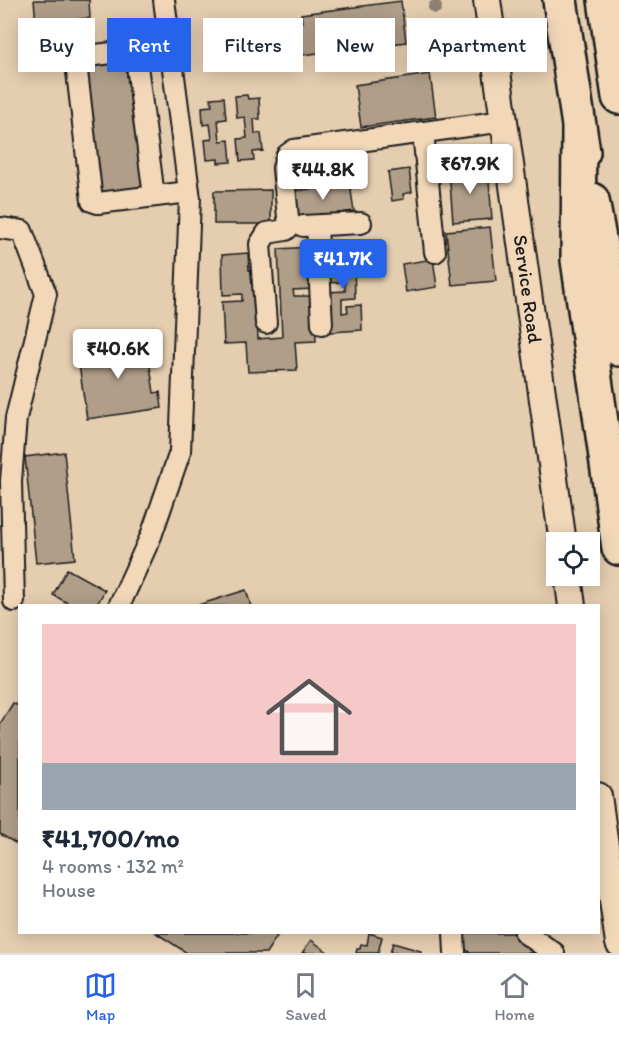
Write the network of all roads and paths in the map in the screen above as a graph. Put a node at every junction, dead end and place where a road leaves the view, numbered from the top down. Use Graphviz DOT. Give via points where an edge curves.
graph roads {
  1 [pos="164,0"];
  2 [pos="487,0"];
  3 [pos="560,0"];
  4 [pos="605,0"];
  5 [pos="166,18"];
  6 [pos="107,53"];
  7 [pos="138,72"];
  8 [pos="173,72"];
  9 [pos="619,97"];
  10 [pos="504,121"];
  11 [pos="579,130"];
  12 [pos="423,132"];
  13 [pos="189,192"];
  14 [pos="154,196"];
  15 [pos="361,223"];
  16 [pos="317,226"];
  17 [pos="289,227"];
  18 [pos="0,228"];
  19 [pos="435,252"];
  20 [pos="266,323"];
  21 [pos="322,324"];
  22 [pos="619,349"];
  23 [pos="561,532"];
  24 [pos="619,548"];
  25 [pos="569,586"];
  26 [pos="12,601"];
  27 [pos="120,604"];
  28 [pos="572,604"];
  29 [pos="600,810"];
  30 [pos="454,934"];
  31 [pos="526,934"];
  32 [pos="619,943"];
  33 [pos="454,953"];
  34 [pos="554,953"];
  1 -- 5 [label="street"];
  2 -- 10 [label="street, Service Road"];
  3 -- 11 [label="highway"];
  4 -- 9 [label="highway"];
  6 -- 14 [label="street" via="85,55 76,63 92,201"];
  7 -- 14 [label="street"];
  8 -- 13 [label="street"];
  10 -- 12 [label="street"];
  10 -- 23 [label="street, Service Road"];
  11 -- 22 [label="highway"];
  11 -- 24 [label="highway" via="578,260"];
  12 -- 17 [label="street" via="294,150 287,155 283,168"];
  12 -- 19 [label="street"];
  13 -- 14 [label="street"];
  13 -- 27 [label="street" via="180,452 151,536"];
  15 -- 16 [label="street"];
  16 -- 17 [label="street"];
  16 -- 21 [label="street"];
  17 -- 20 [label="street" via="267,233 260,244"];
  18 -- 26 [label="street" via="22,231 46,294 16,418 11,481"];
  25 -- 28 [label="street"];
  29 -- 32 [label="street"];
  30 -- 33 [label="street"];
  31 -- 34 [label="street"];
}
